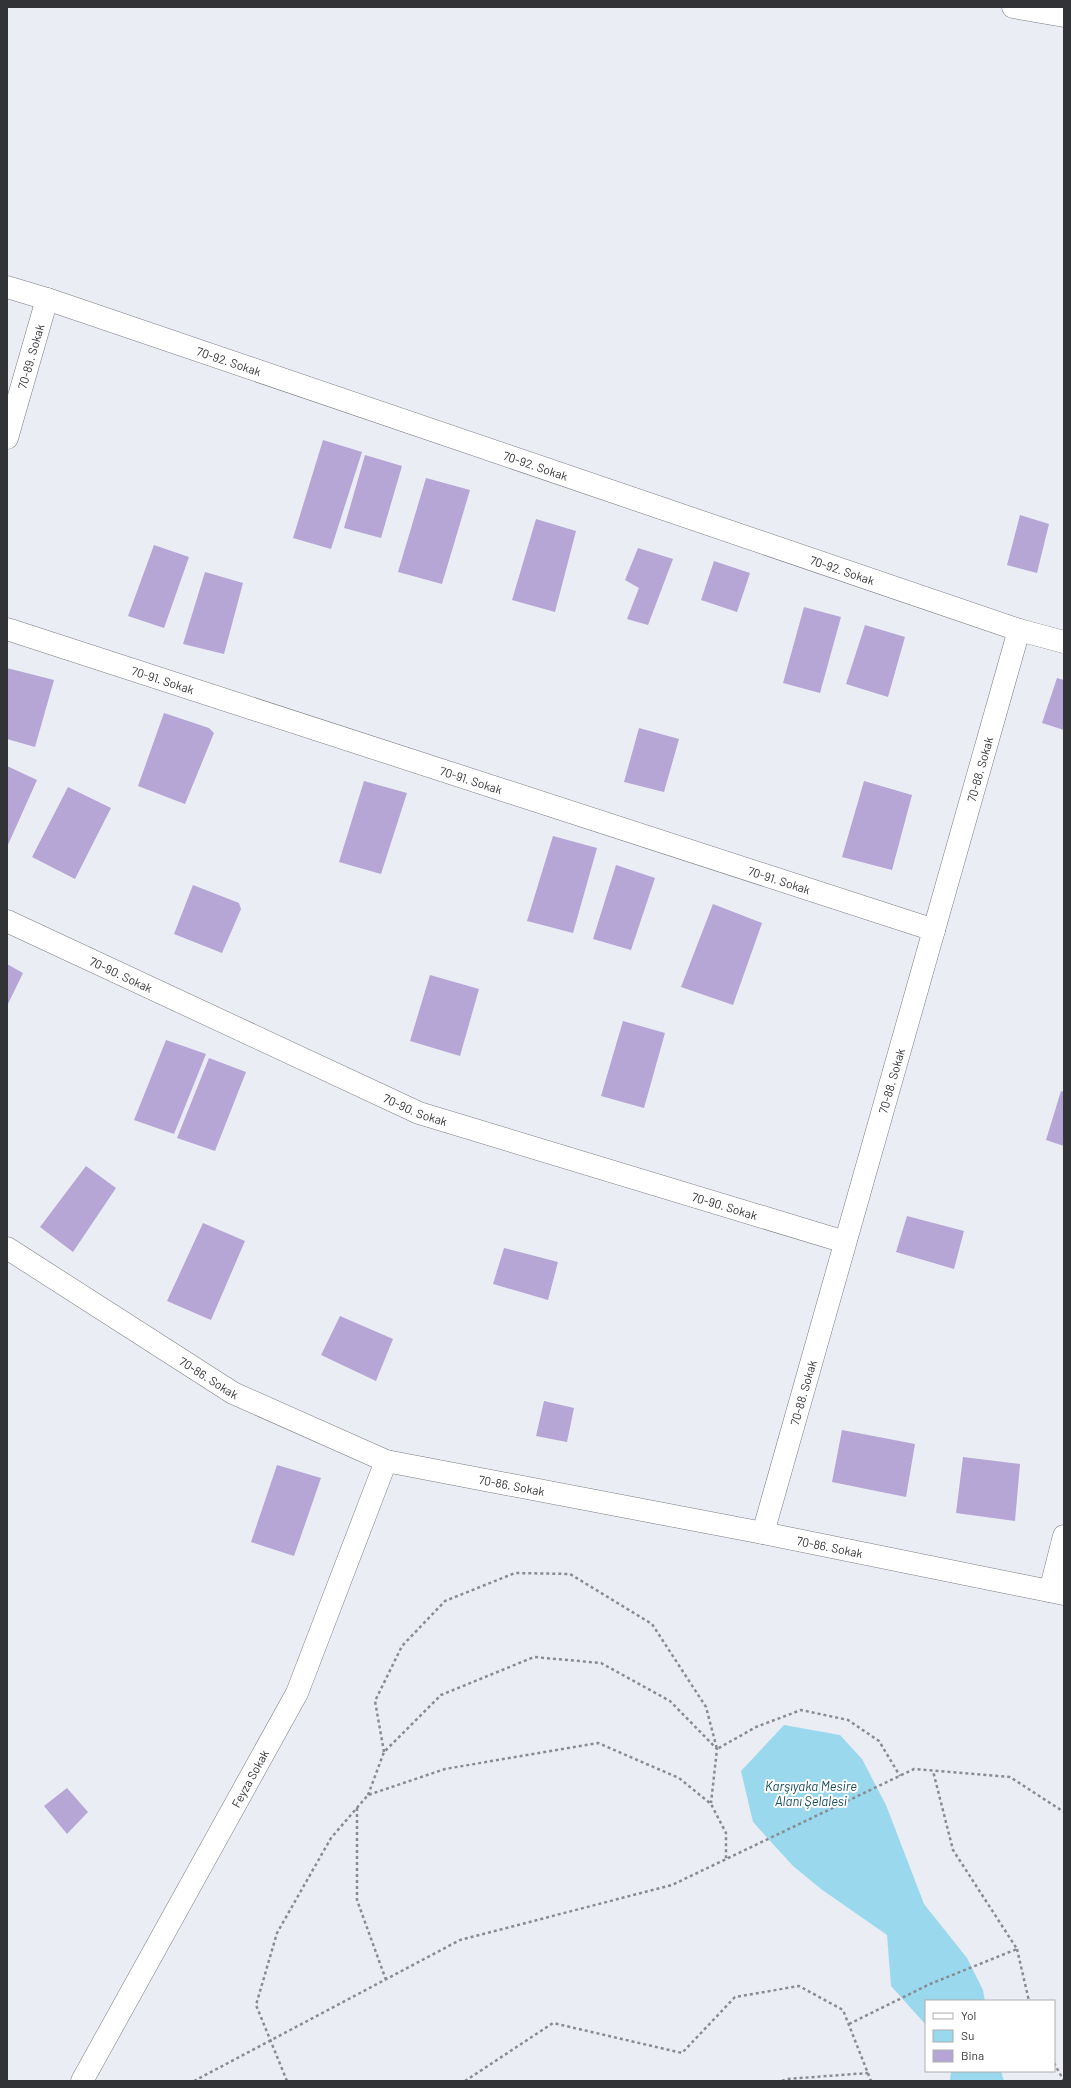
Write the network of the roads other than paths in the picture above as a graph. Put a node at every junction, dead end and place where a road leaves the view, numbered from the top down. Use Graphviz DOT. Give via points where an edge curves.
graph roads {
  1 [pos="1013,7"];
  2 [pos="1064,16"];
  3 [pos="7,287"];
  4 [pos="47,299"];
  5 [pos="7,438"];
  6 [pos="7,629"];
  7 [pos="1019,630"];
  8 [pos="1064,642"];
  9 [pos="7,921"];
  10 [pos="934,930"];
  11 [pos="845,1242"];
  12 [pos="7,1248"];
  13 [pos="386,1461"];
  14 [pos="763,1533"];
  15 [pos="1064,1536"];
  16 [pos="1057,1593"];
  17 [pos="82,2081"];
  1 -- 2 [label="street"];
  3 -- 4 [label="street, 70-92. Sokak"];
  4 -- 5 [label="street, 70-89. Sokak"];
  4 -- 7 [label="street, 70-92. Sokak"];
  6 -- 10 [label="street, 70-91. Sokak"];
  7 -- 8 [label="street, 70-92. Sokak"];
  7 -- 10 [label="street, 70-88. Sokak"];
  9 -- 11 [label="street, 70-90. Sokak" via="419,1113"];
  10 -- 11 [label="street, 70-88. Sokak"];
  11 -- 14 [label="street, 70-88. Sokak"];
  12 -- 13 [label="street, 70-86. Sokak" via="233,1393"];
  13 -- 14 [label="street, 70-86. Sokak"];
  13 -- 17 [label="street, Feyza Sokak" via="297,1692"];
  14 -- 16 [label="street, 70-86. Sokak"];
  15 -- 16 [label="street"];
}
